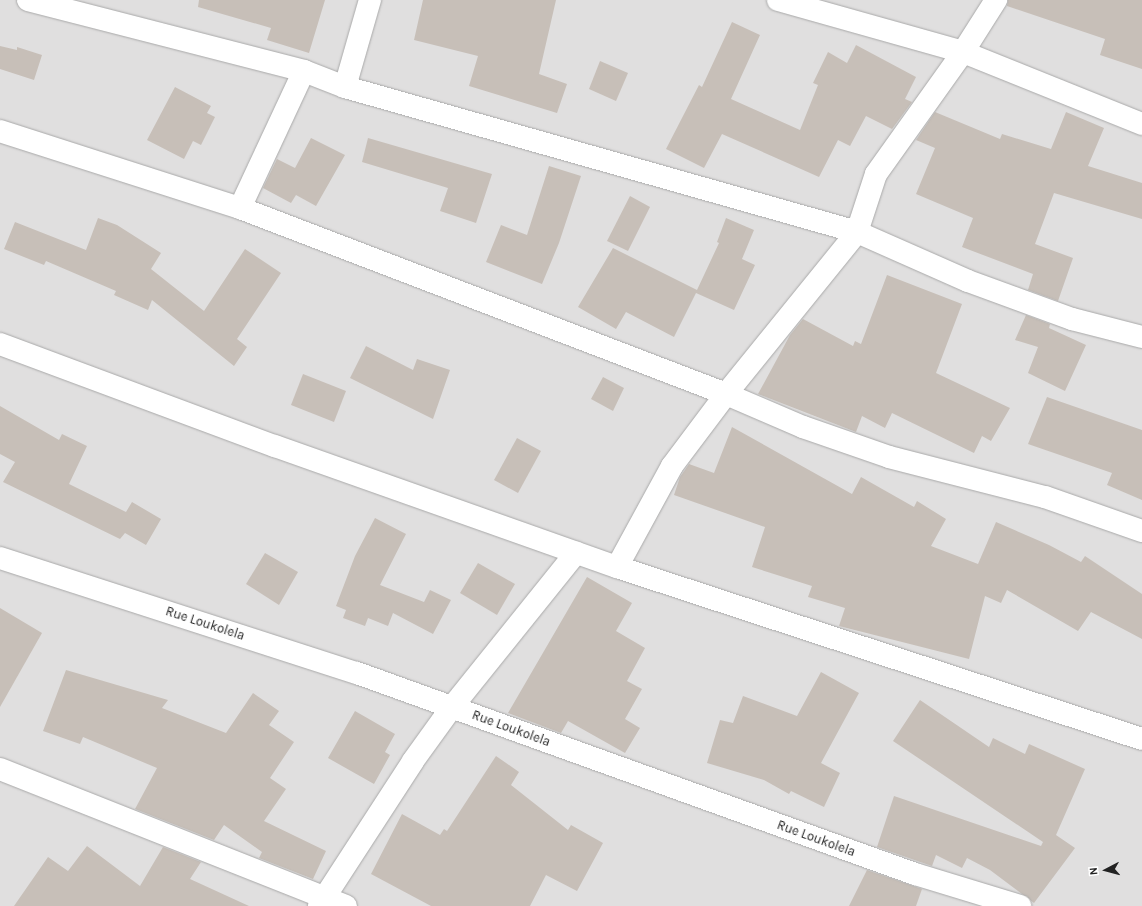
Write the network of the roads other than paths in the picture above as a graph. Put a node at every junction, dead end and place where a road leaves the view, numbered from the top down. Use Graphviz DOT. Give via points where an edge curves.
graph roads {
  1 [pos="28,0"];
  2 [pos="370,0"];
  3 [pos="778,0"];
  4 [pos="996,0"];
  5 [pos="963,52"];
  6 [pos="304,71"];
  7 [pos="345,87"];
  8 [pos="1142,124"];
  9 [pos="0,131"];
  10 [pos="240,208"];
  11 [pos="857,232"];
  12 [pos="1142,337"];
  13 [pos="0,344"];
  14 [pos="726,394"];
  15 [pos="1142,531"];
  16 [pos="576,553"];
  17 [pos="0,558"];
  18 [pos="616,567"];
  19 [pos="452,707"];
  20 [pos="1142,740"];
  21 [pos="0,769"];
  22 [pos="322,902"];
  23 [pos="346,906"];
  24 [pos="1020,906"];
  1 -- 6 [label="street"];
  2 -- 7 [label="street"];
  3 -- 5 [label="street"];
  4 -- 5 [label="street"];
  5 -- 8 [label="street"];
  5 -- 11 [label="street" via="876,174"];
  6 -- 7 [label="street"];
  6 -- 10 [label="street"];
  7 -- 11 [label="street"];
  9 -- 10 [label="street"];
  10 -- 14 [label="street"];
  11 -- 12 [label="street" via="968,281 1072,319"];
  11 -- 14 [label="street"];
  13 -- 16 [label="street" via="275,446"];
  14 -- 15 [label="street" via="803,427 889,457 1045,497"];
  14 -- 18 [label="street" via="672,466"];
  16 -- 18 [label="street"];
  16 -- 19 [label="street"];
  17 -- 19 [label="street, Rue Loukolela" via="357,673"];
  18 -- 20 [label="street"];
  19 -- 22 [label="street" via="413,761"];
  19 -- 24 [label="street, Rue Loukolela" via="915,874"];
  21 -- 22 [label="street"];
  22 -- 23 [label="street"];
}
